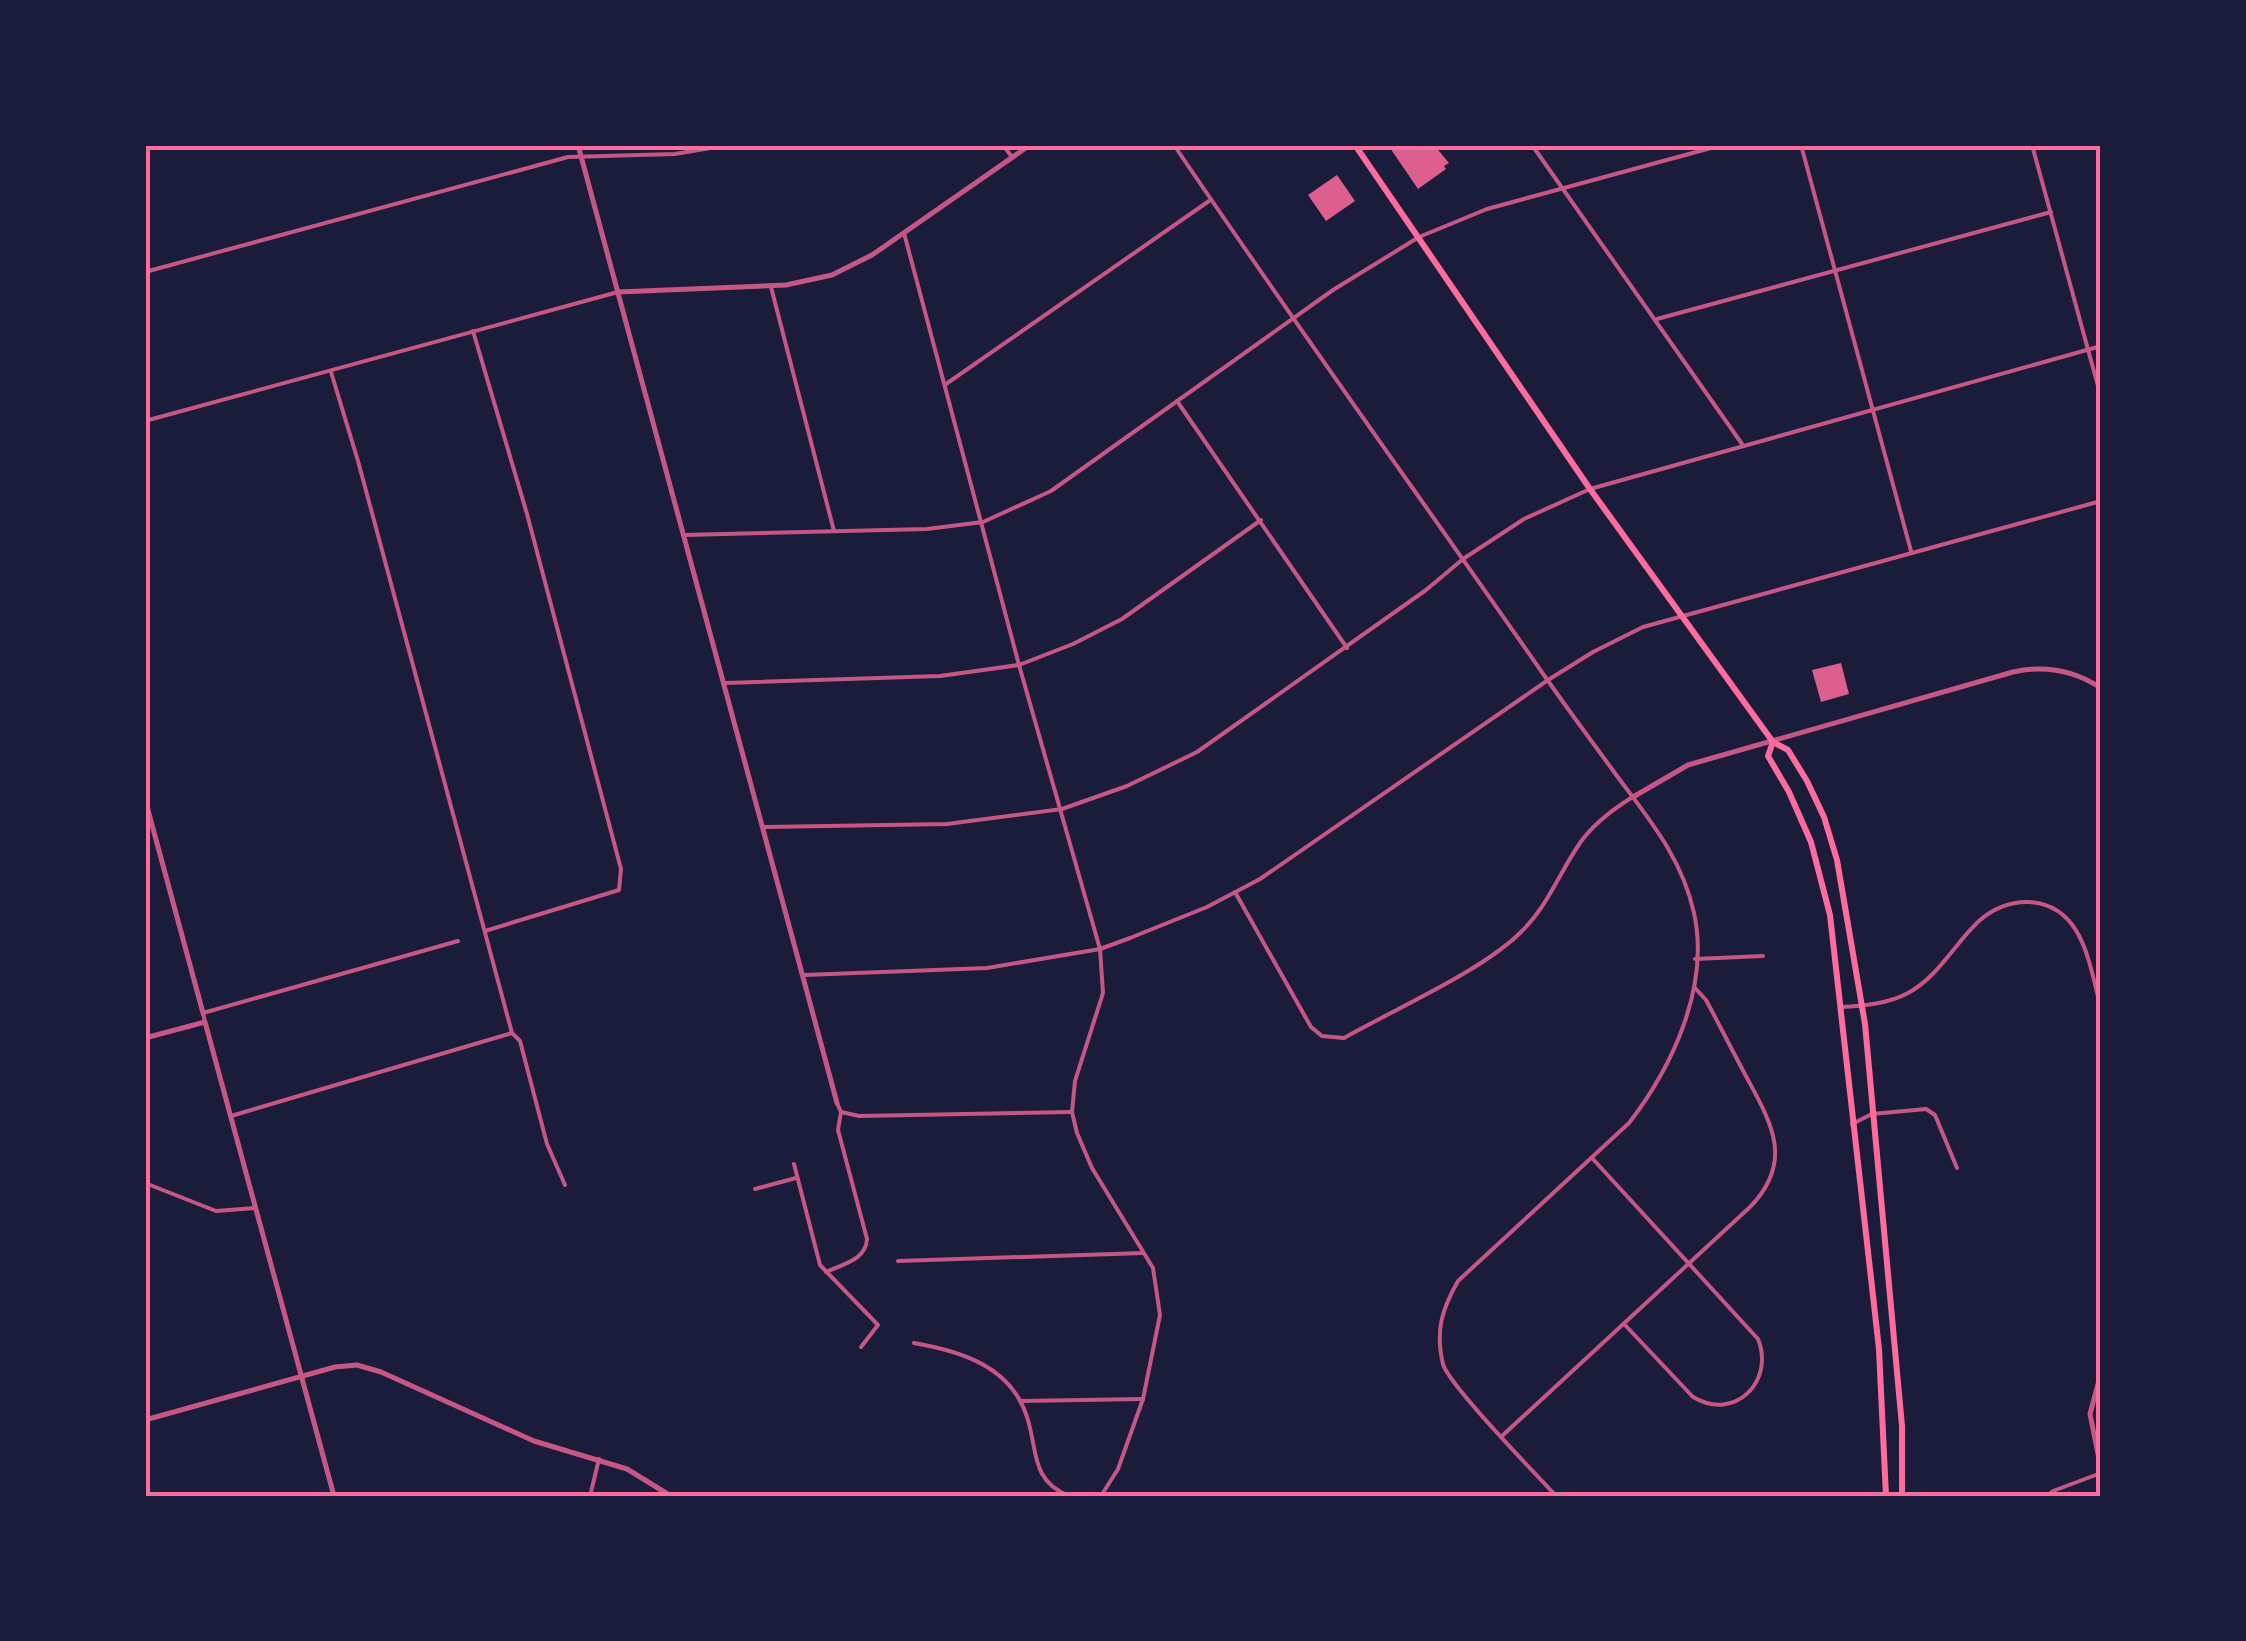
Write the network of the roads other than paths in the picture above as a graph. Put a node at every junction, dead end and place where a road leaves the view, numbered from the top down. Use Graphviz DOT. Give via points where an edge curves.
graph roads {
  1 [pos="578,145"];
  2 [pos="728,145"];
  3 [pos="1003,145"];
  4 [pos="1030,145"];
  5 [pos="1174,145"];
  6 [pos="1355,145"];
  7 [pos="1532,145"];
  8 [pos="1722,145"];
  9 [pos="1802,145"];
  10 [pos="2032,145"];
  11 [pos="581,157"];
  12 [pos="1012,157"];
  13 [pos="1561,188"];
  14 [pos="1211,200"];
  15 [pos="2051,212"];
  16 [pos="904,233"];
  17 [pos="1419,237"];
  18 [pos="1836,269"];
  19 [pos="145,272"];
  20 [pos="770,286"];
  21 [pos="618,292"];
  22 [pos="1294,318"];
  23 [pos="1657,319"];
  24 [pos="473,331"];
  25 [pos="2101,346"];
  26 [pos="2087,350"];
  27 [pos="331,372"];
  28 [pos="946,384"];
  29 [pos="2101,397"];
  30 [pos="1177,401"];
  31 [pos="1873,410"];
  32 [pos="145,421"];
  33 [pos="1742,444"];
  34 [pos="1590,488"];
  35 [pos="2101,501"];
  36 [pos="1261,520"];
  37 [pos="983,522"];
  38 [pos="834,531"];
  39 [pos="684,535"];
  40 [pos="1911,551"];
  41 [pos="1463,558"];
  42 [pos="1682,616"];
  43 [pos="1347,648"];
  44 [pos="1019,665"];
  45 [pos="1548,680"];
  46 [pos="725,683"];
  47 [pos="2101,688"];
  48 [pos="1773,742"];
  49 [pos="1633,797"];
  50 [pos="145,799"];
  51 [pos="1062,809"];
  52 [pos="765,827"];
  53 [pos="1236,892"];
  54 [pos="484,932"];
  55 [pos="458,940"];
  56 [pos="1100,949"];
  57 [pos="1763,956"];
  58 [pos="1695,959"];
  59 [pos="804,975"];
  60 [pos="1695,988"];
  61 [pos="1862,1006"];
  62 [pos="1840,1007"];
  63 [pos="2101,1008"];
  64 [pos="203,1012"];
  65 [pos="205,1022"];
  66 [pos="512,1034"];
  67 [pos="145,1038"];
  68 [pos="837,1103"];
  69 [pos="841,1112"];
  70 [pos="1072,1112"];
  71 [pos="1872,1114"];
  72 [pos="231,1116"];
  73 [pos="1852,1124"];
  74 [pos="1592,1158"];
  75 [pos="794,1164"];
  76 [pos="1957,1168"];
  77 [pos="796,1178"];
  78 [pos="145,1184"];
  79 [pos="565,1185"];
  80 [pos="755,1190"];
  81 [pos="256,1208"];
  82 [pos="1144,1253"];
  83 [pos="898,1261"];
  84 [pos="1690,1264"];
  85 [pos="826,1272"];
  86 [pos="1624,1325"];
  87 [pos="914,1343"];
  88 [pos="861,1347"];
  89 [pos="2101,1373"];
  90 [pos="303,1376"];
  91 [pos="1143,1398"];
  92 [pos="1020,1401"];
  93 [pos="145,1420"];
  94 [pos="1502,1436"];
  95 [pos="599,1459"];
  96 [pos="2101,1471"];
  97 [pos="334,1496"];
  98 [pos="590,1496"];
  99 [pos="672,1496"];
  100 [pos="1069,1496"];
  101 [pos="1101,1496"];
  102 [pos="1556,1496"];
  103 [pos="1886,1496"];
  104 [pos="1902,1496"];
  105 [pos="2048,1496"];
  1 -- 11 [label="street"];
  2 -- 11 [label="street"];
  3 -- 12 [label="street"];
  4 -- 12 [label="street"];
  5 -- 14 [label="street"];
  6 -- 17 [label="main road"];
  7 -- 13 [label="street"];
  8 -- 13 [label="street"];
  9 -- 18 [label="street"];
  10 -- 15 [label="street"];
  11 -- 19 [label="street"];
  11 -- 21 [label="street"];
  12 -- 16 [label="street"];
  13 -- 17 [label="street"];
  13 -- 23 [label="street"];
  14 -- 22 [label="street"];
  14 -- 28 [label="street"];
  15 -- 18 [label="street"];
  15 -- 26 [label="street"];
  16 -- 20 [label="street" via="832,275"];
  16 -- 28 [label="street"];
  17 -- 22 [label="street"];
  17 -- 34 [label="main road"];
  18 -- 23 [label="street"];
  18 -- 31 [label="street"];
  20 -- 21 [label="street"];
  20 -- 38 [label="street"];
  21 -- 24 [label="street"];
  21 -- 39 [label="street"];
  22 -- 30 [label="street"];
  22 -- 41 [label="street"];
  23 -- 33 [label="street"];
  24 -- 27 [label="street"];
  24 -- 54 [label="street" via="621,869 619,890"];
  25 -- 26 [label="street"];
  26 -- 29 [label="street"];
  26 -- 31 [label="street"];
  27 -- 32 [label="street"];
  27 -- 54 [label="street"];
  28 -- 37 [label="street"];
  30 -- 36 [label="street"];
  30 -- 37 [label="street" via="1051,491"];
  31 -- 33 [label="street"];
  31 -- 40 [label="street"];
  33 -- 34 [label="street"];
  34 -- 41 [label="street"];
  34 -- 42 [label="main road"];
  35 -- 40 [label="street"];
  36 -- 43 [label="street"];
  36 -- 44 [label="street" via="1122,619"];
  37 -- 38 [label="street"];
  37 -- 44 [label="street"];
  38 -- 39 [label="street"];
  39 -- 46 [label="street"];
  40 -- 42 [label="street"];
  41 -- 43 [label="street"];
  41 -- 45 [label="street"];
  42 -- 45 [label="street" via="1643,627"];
  42 -- 48 [label="main road"];
  43 -- 51 [label="street" via="1196,752"];
  44 -- 46 [label="street" via="940,676"];
  44 -- 51 [label="street"];
  45 -- 49 [label="street"];
  45 -- 53 [label="street"];
  46 -- 52 [label="street"];
  47 -- 48 [label="street" via="2066,672 2024,670"];
  48 -- 49 [label="street" via="1688,765"];
  48 -- 61 [label="main road" via="1788,750 1824,817"];
  48 -- 62 [label="main road" via="1768,756 1805,826 1822,876"];
  49 -- 53 [label="street" via="1580,842 1538,915 1517,936 1344,1038 1322,1036 1308,1022"];
  49 -- 58 [label="street" via="1673,853 1695,918"];
  50 -- 64 [label="street"];
  51 -- 52 [label="street" via="947,824"];
  51 -- 56 [label="street"];
  52 -- 59 [label="street"];
  53 -- 56 [label="street"];
  54 -- 66 [label="street"];
  55 -- 64 [label="street"];
  56 -- 59 [label="street" via="987,968"];
  56 -- 70 [label="street" via="1103,993 1074,1081"];
  57 -- 58 [label="street"];
  58 -- 60 [label="street"];
  59 -- 68 [label="street"];
  60 -- 74 [label="street" via="1646,1102"];
  60 -- 84 [label="street" via="1769,1118 1776,1155 1757,1200"];
  61 -- 62 [label="street"];
  61 -- 63 [label="street" via="1909,993 1978,922 2018,902 2047,906 2068,918 2081,936"];
  61 -- 71 [label="main road"];
  62 -- 73 [label="main road"];
  64 -- 65 [label="street"];
  65 -- 67 [label="street"];
  65 -- 72 [label="street"];
  66 -- 72 [label="street"];
  66 -- 79 [label="street" via="520,1041"];
  68 -- 69 [label="street"];
  69 -- 70 [label="street"];
  69 -- 85 [label="street" via="838,1130 868,1239 862,1255"];
  70 -- 82 [label="street" via="1092,1168"];
  71 -- 73 [label="street"];
  71 -- 76 [label="street" via="1926,1108"];
  71 -- 104 [label="main road" via="1902,1426"];
  72 -- 81 [label="street"];
  73 -- 103 [label="main road" via="1880,1349"];
  74 -- 84 [label="street"];
  74 -- 94 [label="street" via="1458,1282 1443,1307 1443,1366"];
  75 -- 77 [label="street"];
  77 -- 80 [label="street"];
  77 -- 85 [label="street"];
  78 -- 81 [label="street" via="216,1211"];
  81 -- 90 [label="street"];
  82 -- 83 [label="street"];
  82 -- 91 [label="street" via="1156,1278 1160,1314"];
  84 -- 86 [label="street"];
  84 -- 86 [label="street" via="1758,1338 1763,1366 1750,1392 1728,1405 1699,1401"];
  85 -- 88 [label="street" via="878,1325"];
  86 -- 94 [label="street"];
  87 -- 92 [label="street" via="958,1351 983,1364"];
  89 -- 96 [label="street" via="2090,1414"];
  90 -- 93 [label="street"];
  90 -- 95 [label="street" via="357,1365 534,1441"];
  90 -- 97 [label="street"];
  91 -- 92 [label="street"];
  91 -- 101 [label="street"];
  92 -- 100 [label="street" via="1039,1471"];
  94 -- 102 [label="street"];
  95 -- 98 [label="street"];
  95 -- 99 [label="street"];
  96 -- 105 [label="street"];
}
